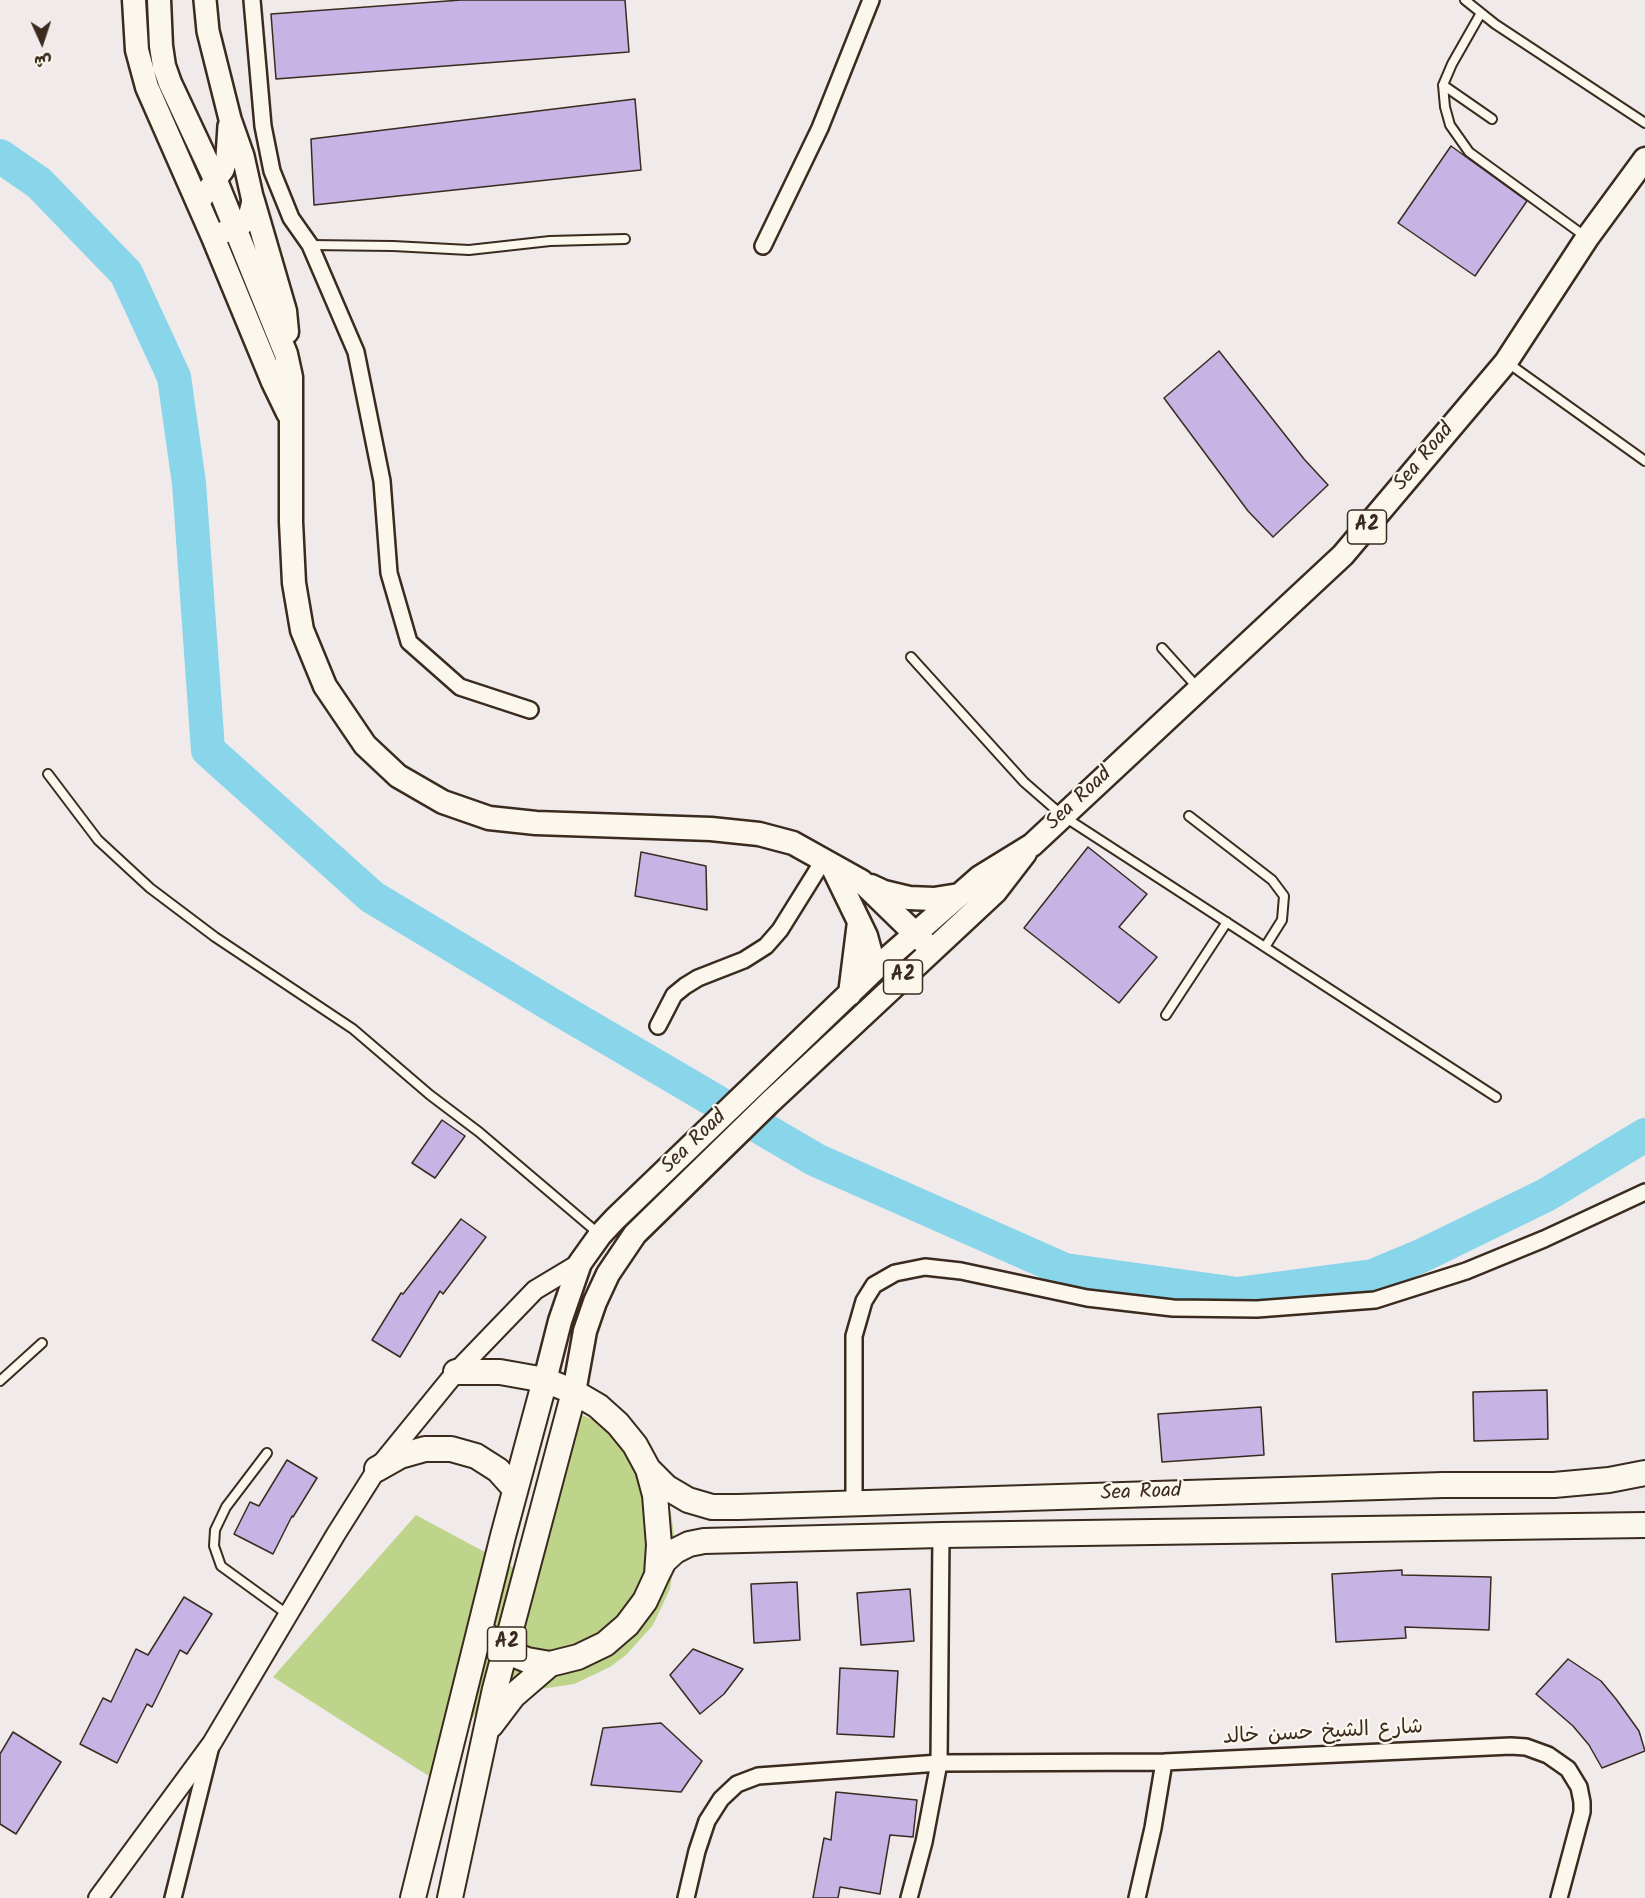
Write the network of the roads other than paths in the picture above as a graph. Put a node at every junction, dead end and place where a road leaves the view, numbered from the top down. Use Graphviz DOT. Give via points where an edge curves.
graph roads {
  1 [pos="134,0"];
  2 [pos="159,0"];
  3 [pos="205,0"];
  4 [pos="252,0"];
  5 [pos="871,0"];
  6 [pos="1465,0"];
  7 [pos="1481,13"];
  8 [pos="1443,86"];
  9 [pos="1492,118"];
  10 [pos="230,119"];
  11 [pos="1645,123"];
  12 [pos="1645,159"];
  13 [pos="216,181"];
  14 [pos="253,201"];
  15 [pos="198,203"];
  16 [pos="235,228"];
  17 [pos="213,237"];
  18 [pos="1587,238"];
  19 [pos="626,239"];
  20 [pos="310,245"];
  21 [pos="763,246"];
  22 [pos="286,354"];
  23 [pos="1506,362"];
  24 [pos="290,417"];
  25 [pos="1645,461"];
  26 [pos="1162,648"];
  27 [pos="911,657"];
  28 [pos="1198,688"];
  29 [pos="530,710"];
  30 [pos="48,774"];
  31 [pos="1063,816"];
  32 [pos="1189,816"];
  33 [pos="1032,845"];
  34 [pos="828,863"];
  35 [pos="861,881"];
  36 [pos="959,895"];
  37 [pos="859,920"];
  38 [pos="1227,922"];
  39 [pos="915,933"];
  40 [pos="1265,947"];
  41 [pos="932,950"];
  42 [pos="875,969"];
  43 [pos="850,994"];
  44 [pos="1167,1015"];
  45 [pos="658,1026"];
  46 [pos="1496,1097"];
  47 [pos="747,1105"];
  48 [pos="1645,1192"];
  49 [pos="600,1235"];
  50 [pos="580,1263"];
  51 [pos="42,1343"];
  52 [pos="456,1372"];
  53 [pos="544,1380"];
  54 [pos="0,1381"];
  55 [pos="574,1392"];
  56 [pos="535,1414"];
  57 [pos="567,1420"];
  58 [pos="267,1453"];
  59 [pos="377,1469"];
  60 [pos="648,1469"];
  61 [pos="1645,1473"];
  62 [pos="516,1489"];
  63 [pos="854,1502"];
  64 [pos="1645,1525"];
  65 [pos="941,1535"];
  66 [pos="657,1575"];
  67 [pos="288,1615"];
  68 [pos="480,1630"];
  69 [pos="505,1652"];
  70 [pos="550,1664"];
  71 [pos="485,1735"];
  72 [pos="212,1743"];
  73 [pos="1164,1762"];
  74 [pos="939,1763"];
  75 [pos="98,1898"];
  76 [pos="173,1898"];
  77 [pos="413,1898"];
  78 [pos="450,1898"];
  79 [pos="686,1898"];
  80 [pos="909,1898"];
  81 [pos="1137,1898"];
  82 [pos="1559,1898"];
  1 -- 15 [label="main road" via="141,69"];
  2 -- 13 [label="main road" via="164,66"];
  3 -- 10 [label="main road" via="208,31"];
  4 -- 20 [label="street" via="263,126 272,171 291,218"];
  5 -- 21 [label="street" via="820,128"];
  6 -- 7 [label="lane"];
  7 -- 8 [label="lane"];
  7 -- 11 [label="lane"];
  8 -- 9 [label="lane"];
  8 -- 18 [label="lane" via="1450,126 1469,152"];
  10 -- 13 [label="main road" via="227,157"];
  10 -- 14 [label="main road"];
  12 -- 18 [label="main road, Sea Road / A2"];
  13 -- 15 [label="main road"];
  13 -- 16 [label="main road"];
  14 -- 16 [label="main road" via="249,217"];
  14 -- 22 [label="main road" via="285,311"];
  15 -- 17 [label="main road"];
  16 -- 17 [label="main road"];
  16 -- 22 [label="main road"];
  17 -- 24 [label="main road"];
  18 -- 23 [label="main road, Sea Road / A2"];
  19 -- 20 [label="lane" via="469,250"];
  20 -- 29 [label="street" via="356,352 382,481 388,573 409,642 460,687"];
  22 -- 24 [label="main road" via="291,377"];
  23 -- 25 [label="lane"];
  23 -- 28 [label="main road, Sea Road / A2" via="1343,555"];
  24 -- 34 [label="main road" via="294,583 302,630 325,686 365,745 398,776 443,802 489,818 759,834 793,843"];
  26 -- 28 [label="lane"];
  27 -- 31 [label="lane" via="1024,782"];
  28 -- 31 [label="main road, Sea Road / A2"];
  30 -- 49 [label="lane" via="98,840 150,888 215,937 353,1029"];
  31 -- 33 [label="main road, Sea Road / A2"];
  31 -- 38 [label="lane"];
  32 -- 40 [label="lane" via="1272,880 1284,896 1282,921"];
  33 -- 36 [label="main road, Sea Road / A2" via="996,866"];
  33 -- 41 [label="main road, Sea Road / A2" via="994,892"];
  34 -- 35 [label="main road"];
  34 -- 37 [label="main road"];
  34 -- 45 [label="street" via="766,946 685,986 674,995"];
  35 -- 36 [label="main road" via="909,898"];
  35 -- 39 [label="main road"];
  36 -- 39 [label="main road, Sea Road / A2"];
  37 -- 42 [label="main road"];
  37 -- 43 [label="main road"];
  38 -- 40 [label="lane"];
  38 -- 44 [label="lane"];
  39 -- 41 [label="main road"];
  39 -- 42 [label="main road, Sea Road / A2"];
  40 -- 46 [label="lane"];
  41 -- 47 [label="main road, Sea Road / A2"];
  42 -- 43 [label="main road, Sea Road / A2"];
  43 -- 47 [label="main road, Sea Road / A2"];
  47 -- 49 [label="main road, Sea Road / A2"];
  47 -- 55 [label="main road, Sea Road / A2" via="739,1132 651,1216 620,1254 589,1322"];
  48 -- 63 [label="street" via="1466,1271 1375,1300 1257,1309 1173,1308 1087,1298 961,1271 925,1267 895,1273 874,1285 864,1301 854,1336"];
  49 -- 50 [label="main road, Sea Road / A2"];
  50 -- 52 [label="street" via="535,1290"];
  50 -- 53 [label="main road, Sea Road / A2"];
  51 -- 54 [label="lane"];
  52 -- 53 [label="highway, A2" via="500,1372"];
  52 -- 59 [label="street"];
  53 -- 55 [label="highway, A2"];
  53 -- 56 [label="highway, Sea Road / A2"];
  55 -- 57 [label="highway, A2"];
  55 -- 60 [label="highway, Sea Road / A2" via="618,1424"];
  56 -- 57 [label="highway"];
  56 -- 62 [label="highway, Sea Road / A2"];
  57 -- 69 [label="highway, A2"];
  58 -- 67 [label="lane" via="226,1507 215,1530 214,1546 221,1566"];
  59 -- 62 [label="highway" via="399,1456 425,1449 451,1449 476,1456 498,1470"];
  59 -- 67 [label="street"];
  60 -- 63 [label="highway, Sea Road" via="666,1487 688,1500 712,1507"];
  60 -- 66 [label="highway, Sea Road / A2" via="655,1495"];
  61 -- 63 [label="highway, Sea Road" via="1554,1485"];
  62 -- 68 [label="highway, Sea Road / A2"];
  64 -- 65 [label="highway, Sea Road"];
  65 -- 66 [label="highway, Sea Road" via="704,1541 675,1551"];
  65 -- 74 [label="street"];
  66 -- 70 [label="highway, Sea Road / A2" via="645,1601 627,1625 605,1644 578,1658"];
  67 -- 72 [label="street"];
  68 -- 69 [label="highway, Sea Road / A2"];
  68 -- 77 [label="highway, A2"];
  69 -- 70 [label="highway, Sea Road / A2"];
  69 -- 71 [label="highway, A2"];
  70 -- 71 [label="highway" via="513,1696"];
  71 -- 78 [label="highway, A2"];
  72 -- 75 [label="street"];
  72 -- 76 [label="street"];
  73 -- 74 [label="street, شارع الشيخ حسن خالد"];
  73 -- 81 [label="street"];
  73 -- 82 [label="street, شارع الشيخ حسن خالد" via="1511,1746 1539,1751 1572,1774 1582,1802"];
  74 -- 79 [label="street, شارع الشيخ حسن خالد" via="784,1773 758,1776 737,1784 707,1821"];
  74 -- 80 [label="street"];
}
